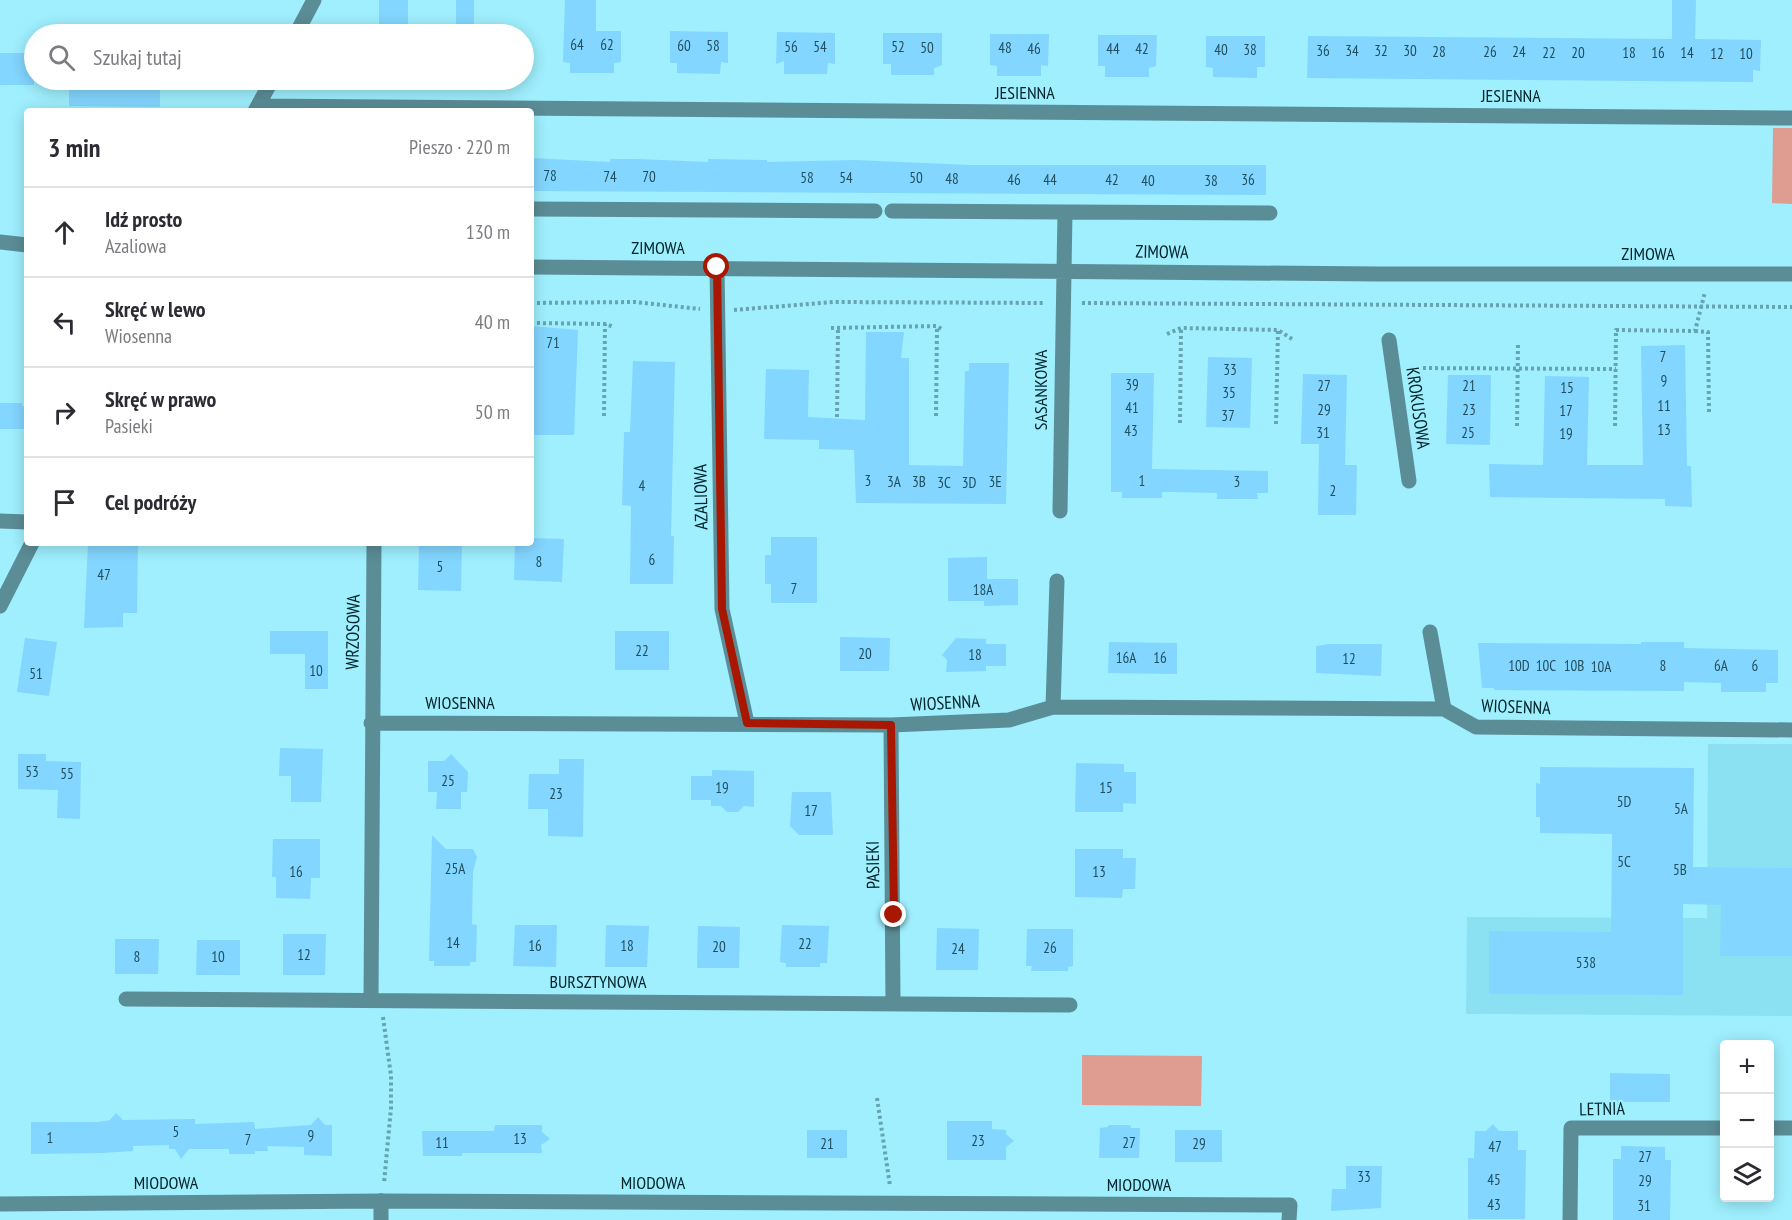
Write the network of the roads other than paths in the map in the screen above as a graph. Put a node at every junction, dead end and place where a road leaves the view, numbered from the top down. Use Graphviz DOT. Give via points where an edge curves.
graph roads {
  1 [pos="314,0"];
  2 [pos="301,24"];
  3 [pos="266,90"];
  4 [pos="257,108"];
  5 [pos="534,111"];
  6 [pos="1792,118"];
  7 [pos="534,209"];
  8 [pos="876,211"];
  9 [pos="892,211"];
  10 [pos="1065,212"];
  11 [pos="1270,213"];
  12 [pos="0,242"];
  13 [pos="24,245"];
  14 [pos="534,267"];
  15 [pos="717,267"];
  16 [pos="1062,270"];
  17 [pos="1792,274"];
  18 [pos="1389,340"];
  19 [pos="1409,481"];
  20 [pos="1060,511"];
  21 [pos="0,521"];
  22 [pos="24,522"];
  23 [pos="30,546"];
  24 [pos="374,546"];
  25 [pos="1057,581"];
  26 [pos="0,606"];
  27 [pos="1430,632"];
  28 [pos="1053,707"];
  29 [pos="1444,709"];
  30 [pos="371,723"];
  31 [pos="747,723"];
  32 [pos="891,725"];
  33 [pos="1792,730"];
  34 [pos="126,999"];
  35 [pos="377,1001"];
  36 [pos="893,1004"];
  37 [pos="1070,1005"];
  38 [pos="1720,1128"];
  39 [pos="1774,1128"];
  40 [pos="1792,1128"];
  41 [pos="381,1201"];
  42 [pos="0,1204"];
  43 [pos="905,1204"];
  44 [pos="381,1220"];
  45 [pos="907,1220"];
  46 [pos="1289,1220"];
  47 [pos="1570,1220"];
  1 -- 2 [label="street"];
  3 -- 4 [label="street"];
  5 -- 6 [label="street, JESIENNA"];
  7 -- 8 [label="street"];
  9 -- 10 [label="street"];
  10 -- 11 [label="street"];
  10 -- 16 [label="street, SASANKOWA"];
  12 -- 13 [label="street"];
  14 -- 15 [label="street, ZIMOWA"];
  15 -- 16 [label="street, ZIMOWA"];
  15 -- 31 [label="street, AZALIOWA" via="722,609"];
  16 -- 17 [label="street, ZIMOWA"];
  16 -- 20 [label="street, SASANKOWA"];
  18 -- 19 [label="street, KROKUSOWA"];
  21 -- 22 [label="street"];
  23 -- 26 [label="street"];
  24 -- 30 [label="street, WRZOSOWA"];
  25 -- 28 [label="street"];
  27 -- 29 [label="street"];
  28 -- 29 [label="street, WIOSENNA"];
  28 -- 32 [label="street, WIOSENNA" via="1009,720"];
  29 -- 33 [label="street, WIOSENNA" via="1476,727"];
  30 -- 31 [label="street, WIOSENNA"];
  30 -- 35 [label="street"];
  31 -- 32 [label="street, WIOSENNA"];
  32 -- 36 [label="street, PASIEKI"];
  34 -- 35 [label="street, BURSZTYNOWA"];
  35 -- 36 [label="street, BURSZTYNOWA"];
  36 -- 37 [label="street, BURSZTYNOWA"];
  38 -- 47 [label="street, LETNIA" via="1571,1128"];
  39 -- 40 [label="street"];
  41 -- 42 [label="street, MIODOWA"];
  41 -- 43 [label="street, MIODOWA"];
  41 -- 44 [label="street"];
  43 -- 45 [label="street"];
  43 -- 46 [label="street, MIODOWA" via="1290,1205"];
}
